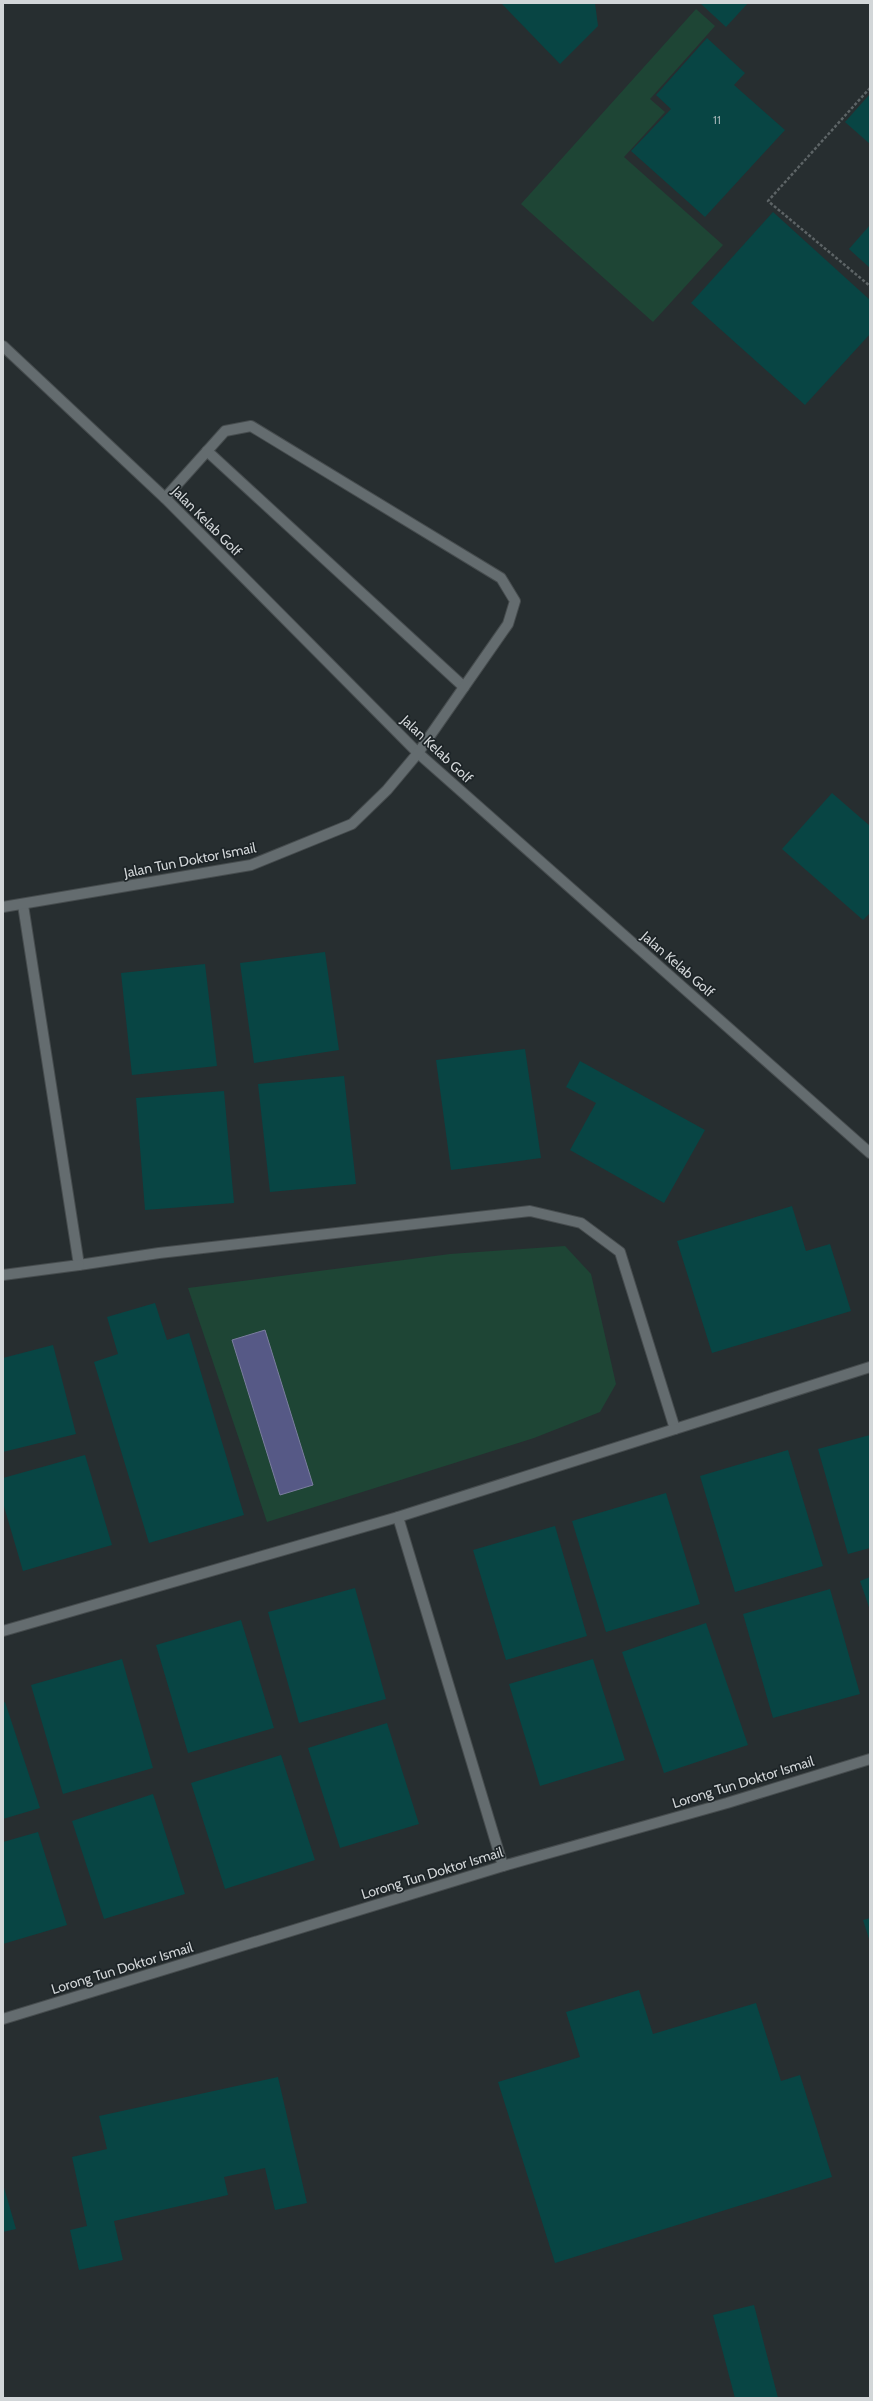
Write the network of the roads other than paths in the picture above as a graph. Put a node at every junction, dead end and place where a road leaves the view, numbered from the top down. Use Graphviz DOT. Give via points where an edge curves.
graph roads {
  1 [pos="3,346"];
  2 [pos="207,451"];
  3 [pos="165,498"];
  4 [pos="464,687"];
  5 [pos="418,753"];
  6 [pos="23,905"];
  7 [pos="3,907"];
  8 [pos="870,1153"];
  9 [pos="79,1265"];
  10 [pos="3,1275"];
  11 [pos="870,1367"];
  12 [pos="675,1429"];
  13 [pos="398,1518"];
  14 [pos="3,1631"];
  15 [pos="870,1759"];
  16 [pos="503,1866"];
  17 [pos="3,2019"];
  1 -- 3 [label="street, Jalan Kelab Golf"];
  2 -- 3 [label="street, Jalan Tun Doktor Ismail"];
  2 -- 4 [label="street"];
  2 -- 4 [label="street, Jalan Tun Doktor Ismail" via="225,431 251,426 501,578 514,601 508,624"];
  3 -- 5 [label="street, Jalan Kelab Golf"];
  4 -- 5 [label="street, Jalan Tun Doktor Ismail"];
  5 -- 6 [label="street, Jalan Tun Doktor Ismail" via="387,790 352,824 251,865"];
  5 -- 8 [label="street, Jalan Kelab Golf"];
  6 -- 7 [label="street, Jalan Tun Doktor Ismail"];
  6 -- 9 [label="street"];
  9 -- 10 [label="street"];
  9 -- 12 [label="street" via="159,1253 530,1211 581,1223 620,1252"];
  11 -- 12 [label="street"];
  12 -- 13 [label="street"];
  13 -- 14 [label="street"];
  13 -- 16 [label="street"];
  15 -- 16 [label="street, Lorong Tun Doktor Ismail" via="727,1803"];
  16 -- 17 [label="street, Lorong Tun Doktor Ismail"];
}
